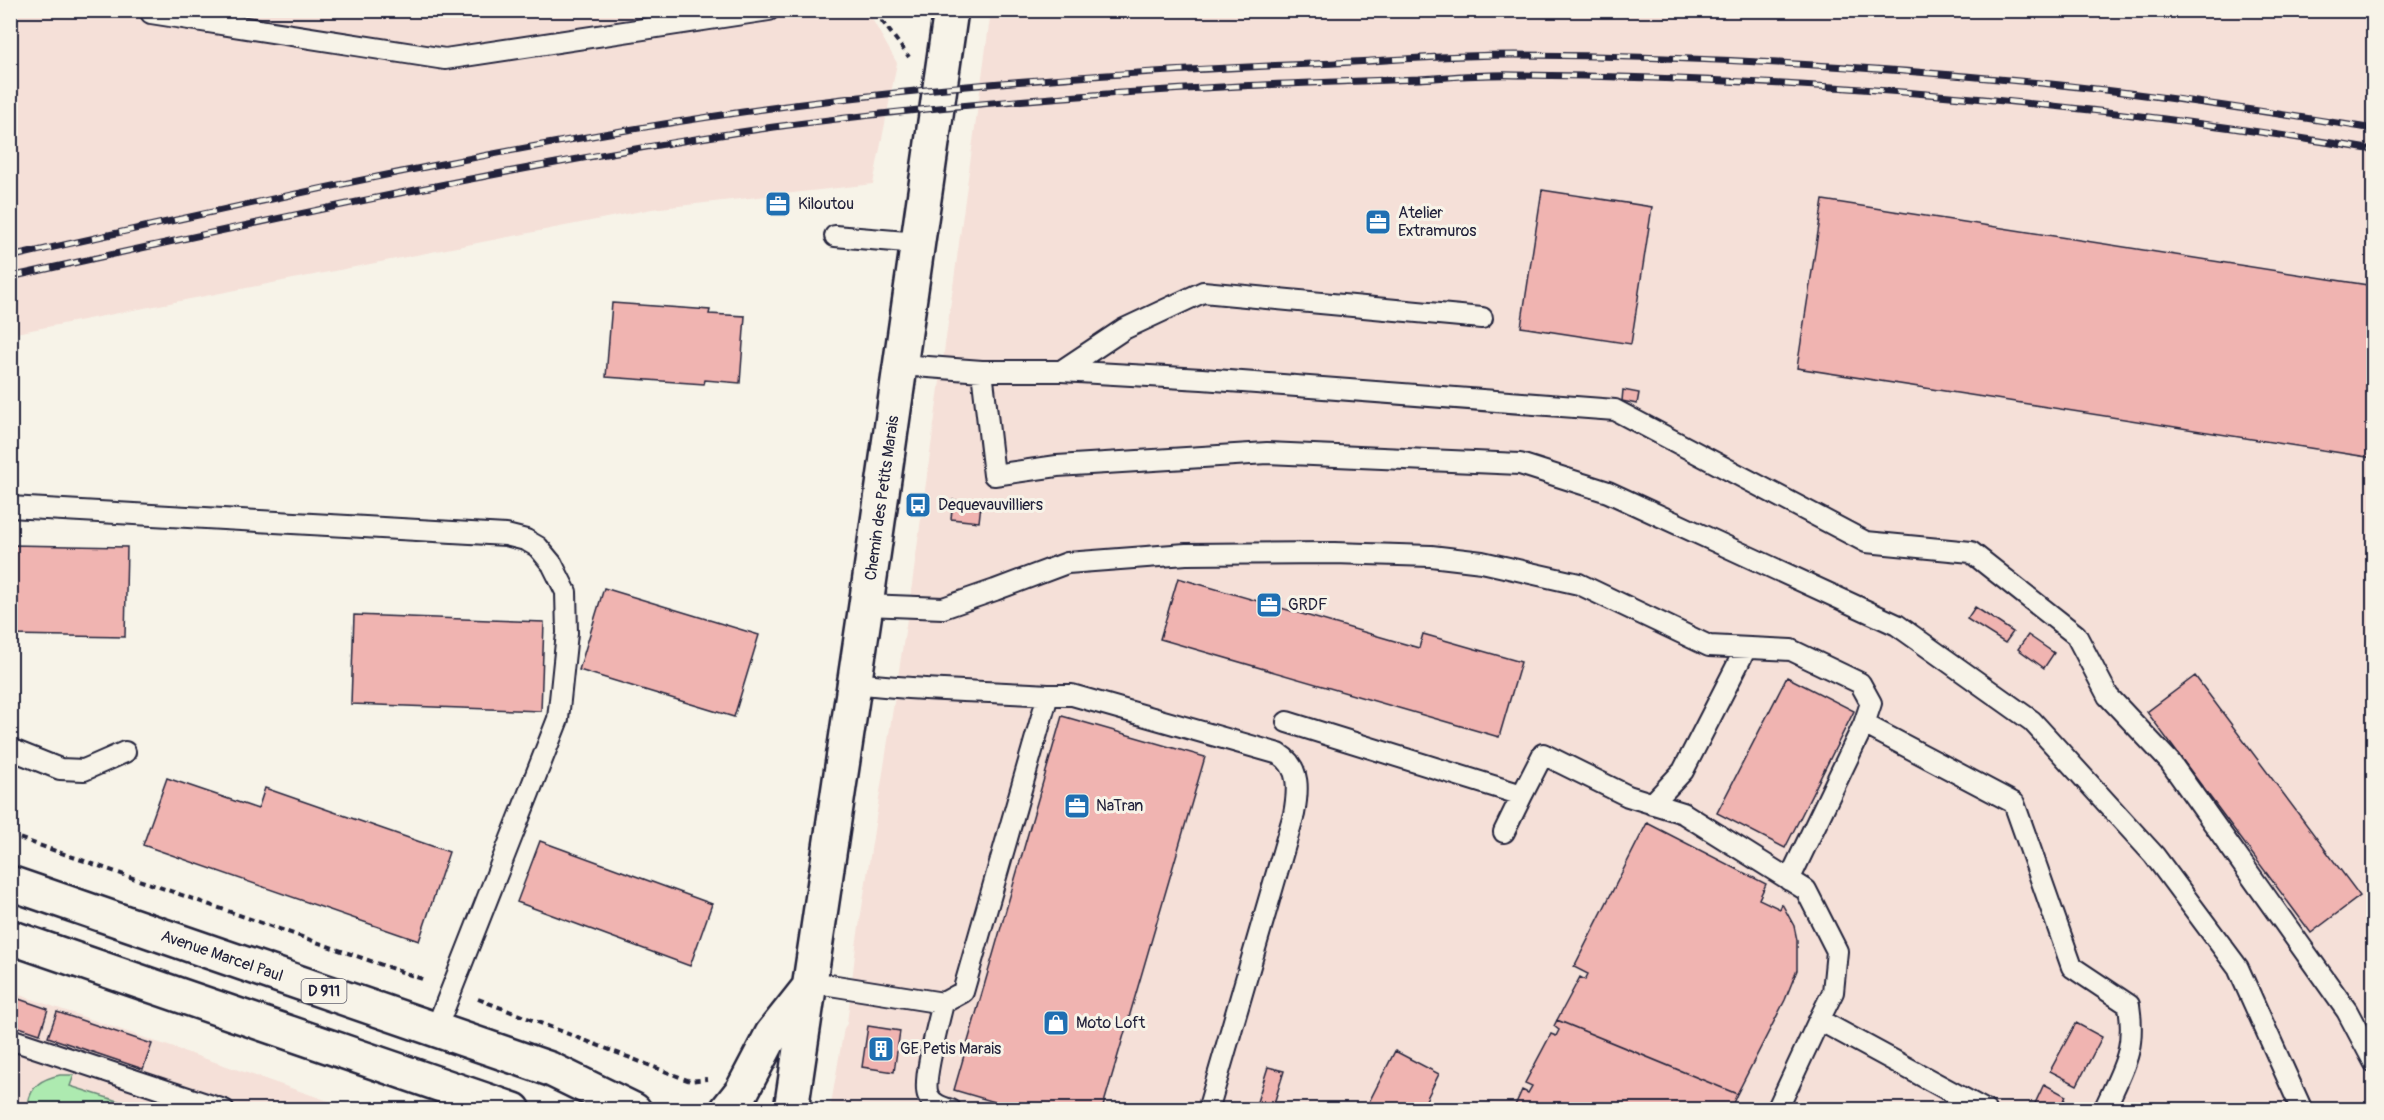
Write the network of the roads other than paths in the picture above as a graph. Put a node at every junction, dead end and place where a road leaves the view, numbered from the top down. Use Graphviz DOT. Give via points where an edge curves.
graph roads {
  1 [pos="152,10"];
  2 [pos="769,10"];
  3 [pos="951,10"];
  4 [pos="835,236"];
  5 [pos="918,243"];
  6 [pos="1482,318"];
  7 [pos="901,365"];
  8 [pos="982,371"];
  9 [pos="1061,371"];
  10 [pos="10,507"];
  11 [pos="866,604"];
  12 [pos="1746,648"];
  13 [pos="855,683"];
  14 [pos="1048,695"];
  15 [pos="1287,722"];
  16 [pos="1864,724"];
  17 [pos="10,749"];
  18 [pos="125,752"];
  19 [pos="1522,795"];
  20 [pos="1652,804"];
  21 [pos="1504,832"];
  22 [pos="1789,880"];
  23 [pos="10,883"];
  24 [pos="10,937"];
  25 [pos="811,984"];
  26 [pos="943,1003"];
  27 [pos="1819,1020"];
  28 [pos="436,1029"];
  29 [pos="10,1039"];
  30 [pos="2373,1062"];
  31 [pos="224,1110"];
  32 [pos="514,1110"];
  33 [pos="634,1110"];
  34 [pos="726,1110"];
  35 [pos="791,1110"];
  36 [pos="951,1110"];
  37 [pos="1208,1110"];
  38 [pos="1777,1110"];
  39 [pos="1985,1110"];
  40 [pos="2103,1110"];
  41 [pos="2302,1110"];
  1 -- 2 [label="lane" via="151,13 445,59"];
  3 -- 5 [label="street, Chemin des Petits Marais"];
  4 -- 5 [label="lane"];
  5 -- 7 [label="street, Chemin des Petits Marais"];
  6 -- 9 [label="lane" via="1203,292 1124,329"];
  7 -- 8 [label="lane"];
  7 -- 11 [label="street, Chemin des Petits Marais"];
  8 -- 9 [label="lane"];
  8 -- 41 [label="lane" via="994,475 1057,466 1267,453 1520,464 1608,492 1897,625 2032,722 2154,855 2238,968"];
  9 -- 30 [label="lane" via="1615,410 1866,542 1971,552 2076,635 2108,696 2170,762 2347,1011"];
  10 -- 28 [label="lane" via="506,535 538,547 552,564 566,592 567,633 558,719"];
  11 -- 12 [label="lane" via="943,608 1067,563 1186,554 1431,556 1482,562 1579,584 1709,646"];
  11 -- 13 [label="street, Chemin des Petits Marais"];
  12 -- 16 [label="lane" via="1791,650 1860,683 1871,703"];
  12 -- 20 [label="lane" via="1683,771"];
  13 -- 14 [label="lane"];
  13 -- 25 [label="street, Chemin des Petits Marais"];
  14 -- 26 [label="lane" via="963,992"];
  14 -- 37 [label="lane" via="1072,695 1272,752 1285,758 1296,774 1294,814"];
  15 -- 19 [label="lane"];
  16 -- 22 [label="lane"];
  16 -- 40 [label="lane" via="2014,802 2072,966 2129,1005 2129,1054"];
  17 -- 18 [label="lane" via="60,769 84,770"];
  19 -- 20 [label="lane" via="1543,754"];
  19 -- 21 [label="lane"];
  20 -- 22 [label="lane" via="1683,813"];
  22 -- 27 [label="lane" via="1806,890 1837,951 1833,992"];
  23 -- 28 [label="street, Avenue Marcel Paul / D 911"];
  24 -- 32 [label="street"];
  25 -- 26 [label="lane"];
  25 -- 34 [label="street" via="772,1034 742,1091"];
  25 -- 35 [label="street, Chemin des Petits Marais"];
  26 -- 36 [label="lane" via="926,1086 931,1100"];
  27 -- 38 [label="lane"];
  27 -- 39 [label="lane"];
  28 -- 33 [label="street, Avenue Marcel Paul / D 911" via="550,1069"];
  29 -- 31 [label="lane"];
}
